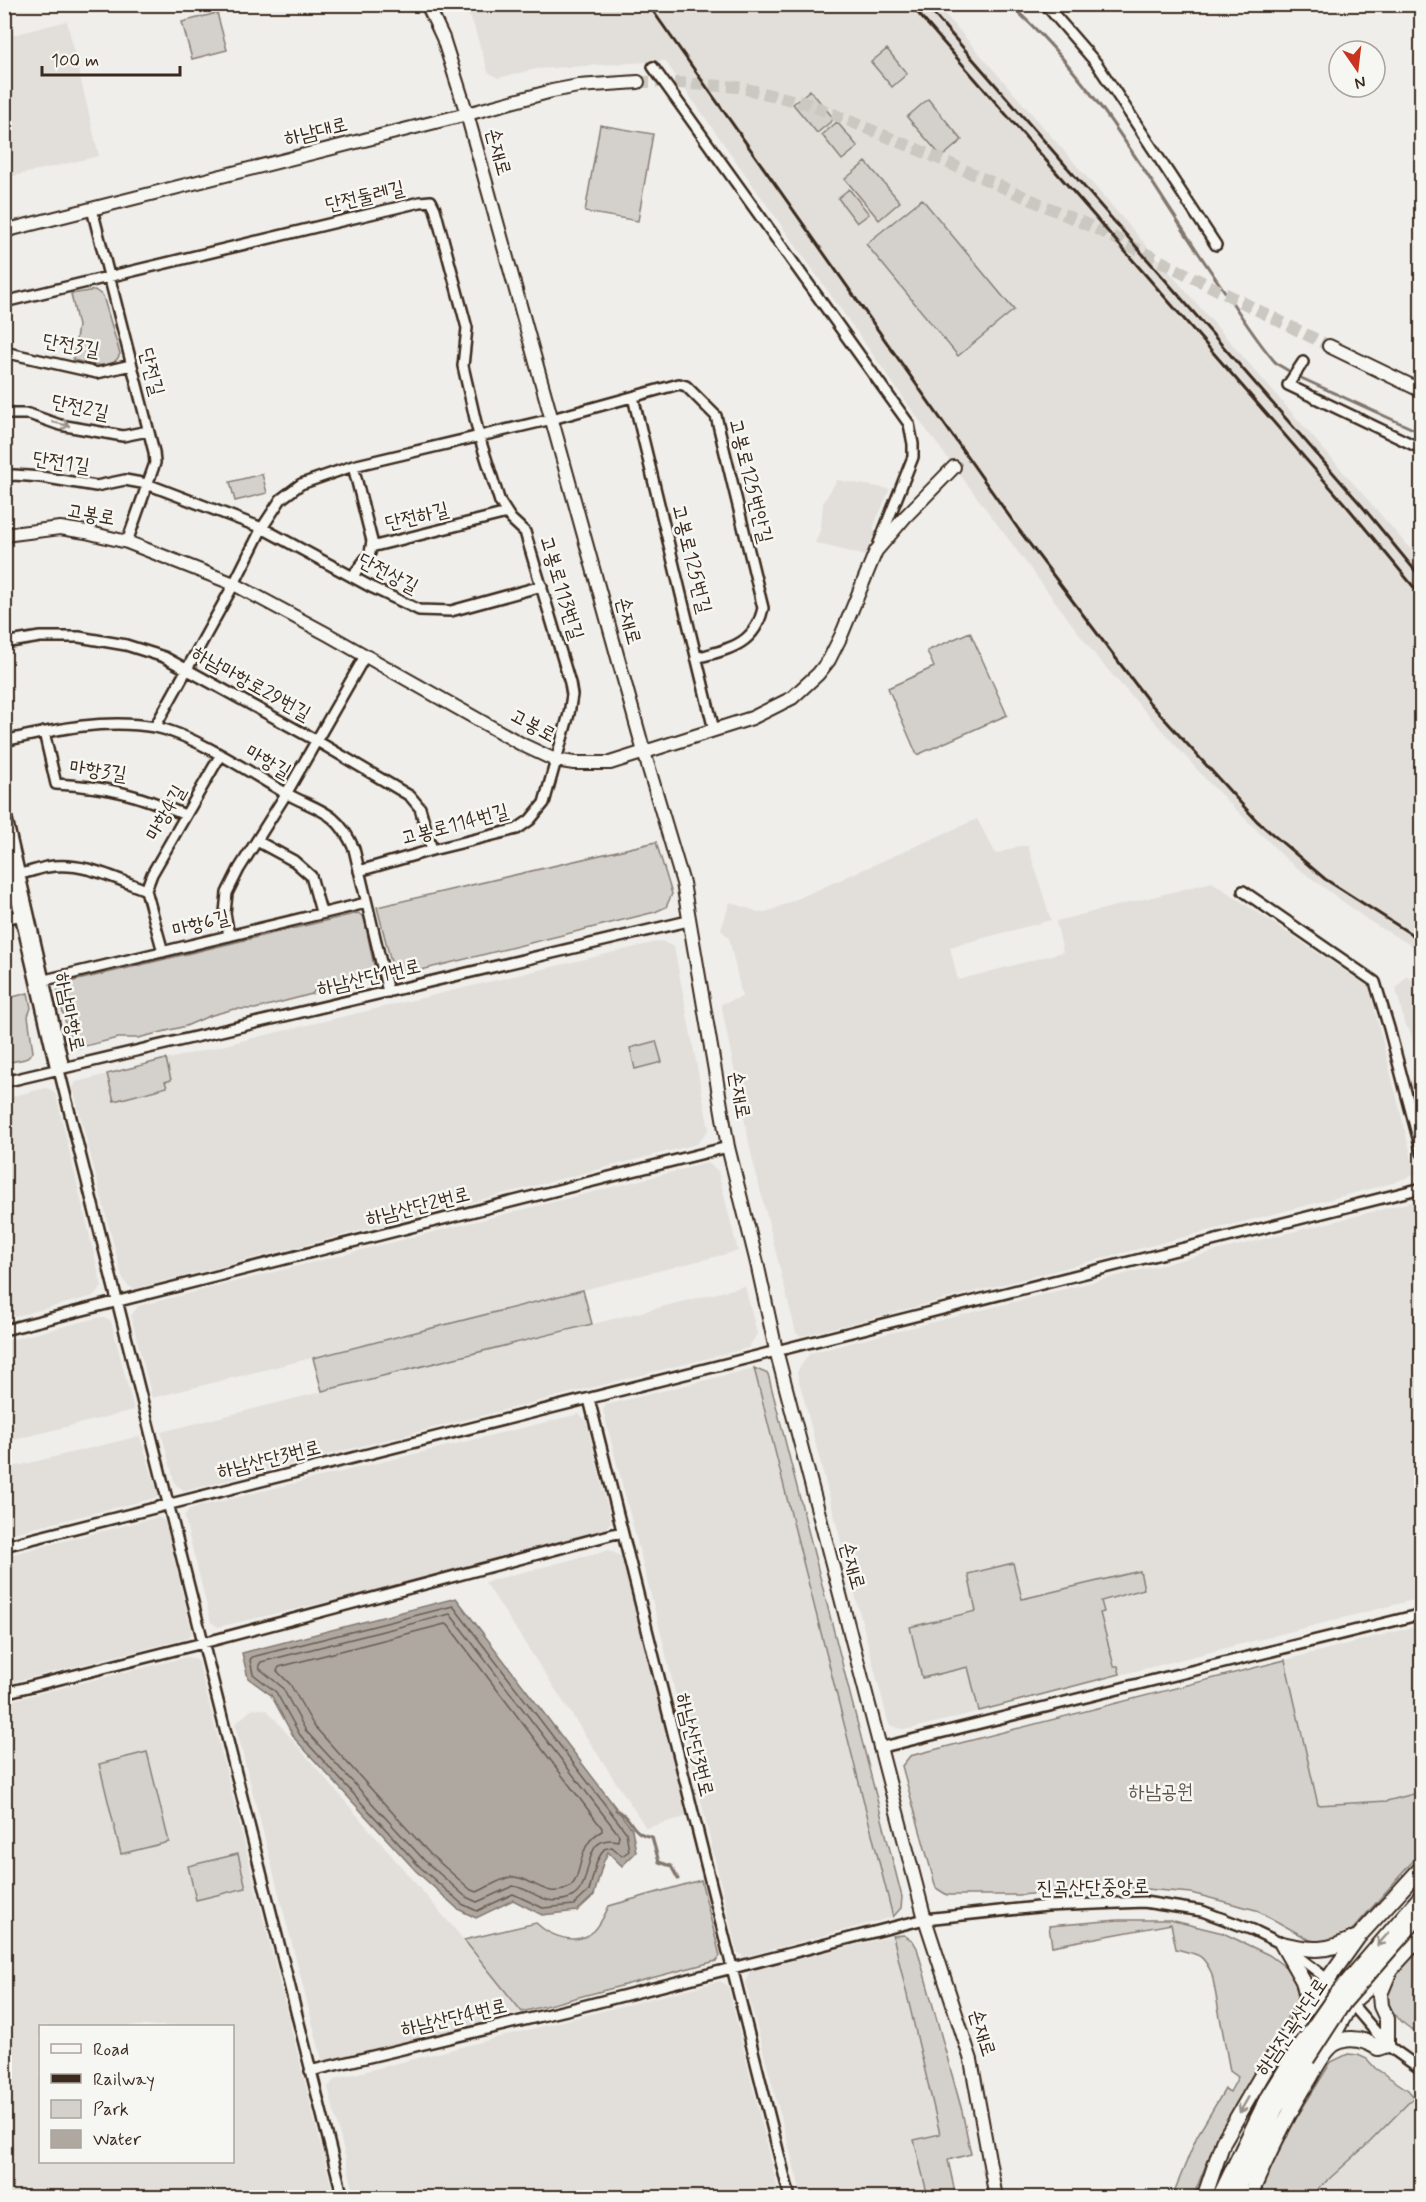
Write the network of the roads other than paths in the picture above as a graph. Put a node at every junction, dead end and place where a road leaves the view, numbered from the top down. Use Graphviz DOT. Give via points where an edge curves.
graph roads {
  1 [pos="427,4"];
  2 [pos="1045,4"];
  3 [pos="653,67"];
  4 [pos="638,82"];
  5 [pos="467,114"];
  6 [pos="92,209"];
  7 [pos="4,231"];
  8 [pos="1216,245"];
  9 [pos="108,276"];
  10 [pos="4,302"];
  11 [pos="1329,346"];
  12 [pos="4,352"];
  13 [pos="1301,364"];
  14 [pos="131,365"];
  15 [pos="1422,391"];
  16 [pos="633,397"];
  17 [pos="4,414"];
  18 [pos="552,419"];
  19 [pos="148,431"];
  20 [pos="479,436"];
  21 [pos="1422,449"];
  22 [pos="352,466"];
  23 [pos="954,467"];
  24 [pos="4,477"];
  25 [pos="147,484"];
  26 [pos="507,513"];
  27 [pos="262,528"];
  28 [pos="4,535"];
  29 [pos="127,542"];
  30 [pos="371,547"];
  31 [pos="876,551"];
  32 [pos="352,577"];
  33 [pos="234,584"];
  34 [pos="542,586"];
  35 [pos="4,643"];
  36 [pos="365,656"];
  37 [pos="696,658"];
  38 [pos="187,669"];
  39 [pos="155,727"];
  40 [pos="714,730"];
  41 [pos="44,732"];
  42 [pos="4,741"];
  43 [pos="317,741"];
  44 [pos="644,752"];
  45 [pos="220,756"];
  46 [pos="555,760"];
  47 [pos="286,794"];
  48 [pos="4,806"];
  49 [pos="185,815"];
  50 [pos="258,841"];
  51 [pos="4,846"];
  52 [pos="432,850"];
  53 [pos="359,871"];
  54 [pos="20,874"];
  55 [pos="146,890"];
  56 [pos="1243,891"];
  57 [pos="366,903"];
  58 [pos="321,912"];
  59 [pos="21,915"];
  60 [pos="4,919"];
  61 [pos="688,921"];
  62 [pos="229,936"];
  63 [pos="163,952"];
  64 [pos="45,980"];
  65 [pos="388,992"];
  66 [pos="59,1070"];
  67 [pos="4,1082"];
  68 [pos="728,1147"];
  69 [pos="1422,1153"];
  70 [pos="1422,1188"];
  71 [pos="117,1301"];
  72 [pos="4,1330"];
  73 [pos="776,1350"];
  74 [pos="589,1399"];
  75 [pos="168,1504"];
  76 [pos="621,1532"];
  77 [pos="4,1546"];
  78 [pos="1422,1614"];
  79 [pos="203,1643"];
  80 [pos="4,1693"];
  81 [pos="879,1748"];
  82 [pos="1422,1867"];
  83 [pos="1422,1895"];
  84 [pos="1422,1913"];
  85 [pos="925,1919"];
  86 [pos="1422,1935"];
  87 [pos="1358,1937"];
  88 [pos="1282,1944"];
  89 [pos="732,1967"];
  90 [pos="1390,1970"];
  91 [pos="1326,1979"];
  92 [pos="1351,2003"];
  93 [pos="1302,2015"];
  94 [pos="1387,2045"];
  95 [pos="1308,2057"];
  96 [pos="1422,2070"];
  97 [pos="310,2071"];
  98 [pos="343,2198"];
  99 [pos="790,2198"];
  100 [pos="996,2198"];
  101 [pos="1204,2198"];
  102 [pos="1219,2198"];
  103 [pos="1233,2198"];
  104 [pos="1249,2198"];
  1 -- 5 [label="main road, 손재로" via="444,38"];
  2 -- 8 [label="street" via="1097,64"];
  3 -- 31 [label="street" via="909,424 913,444 911,466"];
  4 -- 5 [label="main road, 하남대로" via="578,86"];
  5 -- 6 [label="main road, 하남대로"];
  5 -- 18 [label="main road, 손재로"];
  6 -- 7 [label="main road, 하남대로"];
  6 -- 9 [label="street, 단전길"];
  9 -- 10 [label="street"];
  9 -- 14 [label="street, 단전길"];
  9 -- 20 [label="street, 단전둘레길" via="431,201 467,328 463,366"];
  11 -- 15 [label="main road"];
  12 -- 14 [label="street, 단전3길" via="97,373"];
  13 -- 21 [label="street" via="1288,385"];
  14 -- 19 [label="street, 단전길"];
  16 -- 18 [label="street, 고봉로125번안길"];
  16 -- 37 [label="street, 고봉로125번길"];
  16 -- 37 [label="street, 고봉로125번안길" via="679,384 686,386 716,416 763,608 761,618 745,640 735,647"];
  17 -- 19 [label="street, 단전2길, one-way" via="29,414 60,425 123,436"];
  18 -- 20 [label="street"];
  18 -- 44 [label="main road, 손재로"];
  19 -- 25 [label="street, 단전길" via="155,463"];
  20 -- 22 [label="street"];
  20 -- 26 [label="street, 고봉로113번길"];
  22 -- 27 [label="street" via="301,484 281,499"];
  22 -- 30 [label="street"];
  23 -- 31 [label="main road, 고봉로"];
  24 -- 25 [label="street, 단전1길" via="41,477 96,486 125,480"];
  25 -- 27 [label="street, 단전1길"];
  25 -- 29 [label="street, 단전길"];
  26 -- 30 [label="street, 단전하길"];
  26 -- 34 [label="street, 고봉로113번길" via="525,532"];
  27 -- 32 [label="street, 단전상길"];
  27 -- 33 [label="street"];
  28 -- 29 [label="main road, 고봉로" via="60,528"];
  29 -- 33 [label="main road, 고봉로"];
  30 -- 32 [label="street, 단전하길"];
  31 -- 40 [label="main road, 고봉로" via="841,636 818,674 792,698 752,718"];
  32 -- 34 [label="street, 단전상길" via="419,610 451,611"];
  33 -- 36 [label="main road, 고봉로"];
  33 -- 38 [label="street"];
  34 -- 46 [label="street, 고봉로113번길" via="572,695"];
  35 -- 38 [label="street, 하남마항로29번길" via="40,637 79,637 126,645"];
  36 -- 43 [label="street"];
  36 -- 46 [label="main road, 고봉로"];
  37 -- 40 [label="street, 고봉로125번길"];
  38 -- 39 [label="street"];
  38 -- 43 [label="street, 하남마항로29번길"];
  39 -- 41 [label="street, 마항길" via="88,725"];
  39 -- 45 [label="street, 마항길"];
  40 -- 44 [label="main road, 고봉로"];
  41 -- 42 [label="street, 마항길"];
  41 -- 49 [label="street, 마항3길" via="57,784 121,791"];
  43 -- 47 [label="street"];
  43 -- 52 [label="street, 하남마항로29번길" via="410,796 420,808"];
  44 -- 46 [label="main road, 고봉로" via="610,763"];
  44 -- 61 [label="main road, 손재로" via="683,883"];
  45 -- 47 [label="street, 마항길"];
  45 -- 49 [label="street, 마항4길"];
  46 -- 52 [label="street, 고봉로114번길" via="544,803 517,830"];
  47 -- 50 [label="street"];
  47 -- 53 [label="street, 마항길" via="332,816 346,832"];
  48 -- 54 [label="street, 하남마항로"];
  49 -- 55 [label="street, 마항4길"];
  50 -- 58 [label="street" via="294,861 311,876"];
  50 -- 62 [label="street" via="227,893"];
  51 -- 59 [label="street, 하남마항로"];
  52 -- 53 [label="street, 고봉로114번길"];
  53 -- 57 [label="street, 마항길"];
  54 -- 55 [label="street" via="47,867 86,868"];
  54 -- 64 [label="street, 하남마항로"];
  55 -- 63 [label="street"];
  56 -- 69 [label="street" via="1375,982"];
  57 -- 58 [label="street, 마항6길"];
  57 -- 65 [label="street, 마항길"];
  58 -- 62 [label="street, 마항6길"];
  59 -- 60 [label="street"];
  59 -- 66 [label="street, 하남마항로"];
  61 -- 65 [label="street, 하남산단1번로"];
  61 -- 68 [label="main road, 손재로"];
  62 -- 63 [label="street, 마항6길"];
  63 -- 64 [label="street, 마항6길"];
  64 -- 66 [label="street, 하남마항로" via="63,1063"];
  65 -- 66 [label="street, 하남산단1번로"];
  66 -- 67 [label="street, 하남산단1번로"];
  66 -- 71 [label="street"];
  68 -- 71 [label="street, 하남산단2번로"];
  68 -- 73 [label="main road, 손재로"];
  70 -- 73 [label="street, 하남산단3번로"];
  71 -- 72 [label="street, 하남산단2번로"];
  71 -- 75 [label="street"];
  73 -- 74 [label="street, 하남산단3번로"];
  73 -- 81 [label="main road, 손재로"];
  74 -- 75 [label="street, 하남산단3번로"];
  74 -- 76 [label="street, 하남산단3번로"];
  75 -- 77 [label="street, 하남산단3번로"];
  75 -- 79 [label="street"];
  76 -- 79 [label="street"];
  76 -- 89 [label="street, 하남산단3번로"];
  78 -- 81 [label="street"];
  79 -- 80 [label="street"];
  79 -- 97 [label="street"];
  81 -- 85 [label="main road, 손재로"];
  82 -- 87 [label="highway"];
  83 -- 95 [label="highway, 하남진곡산단로, one-way, bridge" via="1336,1995"];
  84 -- 95 [label="highway, 하남진곡산단로, bridge" via="1344,2002"];
  85 -- 88 [label="street, 진곡산단중앙로" via="1047,1906 1144,1902 1202,1911"];
  85 -- 89 [label="street, 하남산단4번로"];
  85 -- 100 [label="main road, 손재로" via="971,2060"];
  86 -- 90 [label="highway"];
  87 -- 88 [label="highway" via="1328,1949"];
  87 -- 91 [label="highway"];
  88 -- 91 [label="street, 진곡산단중앙로"];
  88 -- 93 [label="highway" via="1303,1981 1306,1994"];
  89 -- 97 [label="street, 하남산단4번로"];
  89 -- 99 [label="street"];
  90 -- 92 [label="highway"];
  90 -- 94 [label="highway" via="1380,1994 1387,2019"];
  91 -- 92 [label="street, 진곡산단중앙로"];
  91 -- 93 [label="highway"];
  92 -- 94 [label="street, 진곡산단중앙로"];
  92 -- 95 [label="highway"];
  93 -- 101 [label="highway, one-way" via="1223,2142"];
  94 -- 95 [label="highway" via="1378,2048 1364,2040 1349,2039"];
  94 -- 96 [label="street, 진곡산단중앙로"];
  95 -- 102 [label="highway, 하남진곡산단로" via="1265,2103"];
  95 -- 103 [label="highway, 하남진곡산단로" via="1276,2108"];
  95 -- 104 [label="highway"];
  97 -- 98 [label="street"];
}
